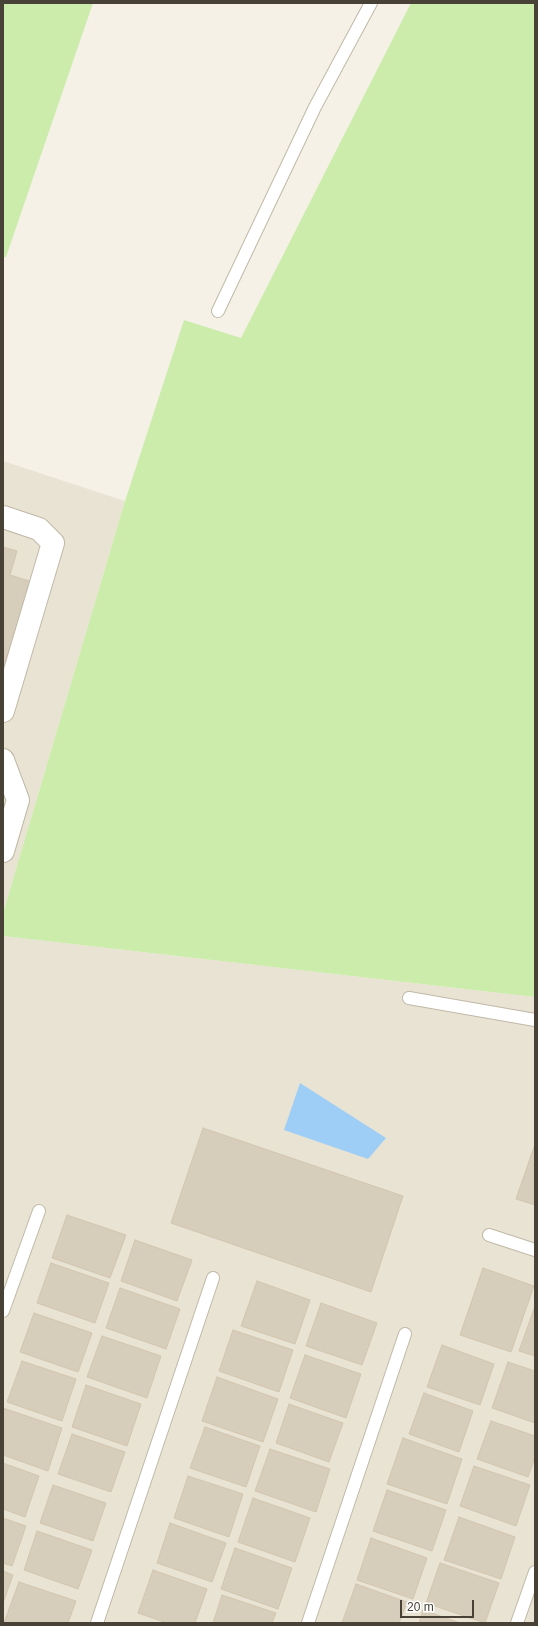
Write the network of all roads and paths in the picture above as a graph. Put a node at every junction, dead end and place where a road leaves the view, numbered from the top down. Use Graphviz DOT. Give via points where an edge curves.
graph roads {
  1 [pos="371,3"];
  2 [pos="218,311"];
  3 [pos="3,517"];
  4 [pos="3,711"];
  5 [pos="3,760"];
  6 [pos="3,851"];
  7 [pos="409,998"];
  8 [pos="535,1020"];
  9 [pos="39,1211"];
  10 [pos="489,1235"];
  11 [pos="535,1250"];
  12 [pos="213,1278"];
  13 [pos="3,1311"];
  14 [pos="405,1334"];
  15 [pos="535,1572"];
  16 [pos="96,1623"];
  17 [pos="308,1623"];
  18 [pos="517,1623"];
  1 -- 2 [label="lane" via="315,107"];
  3 -- 4 [label="street" via="38,529 53,543"];
  5 -- 6 [label="street" via="18,800"];
  7 -- 8 [label="lane"];
  9 -- 13 [label="lane"];
  10 -- 11 [label="lane"];
  12 -- 16 [label="lane"];
  14 -- 17 [label="lane"];
  15 -- 18 [label="lane"];
}
